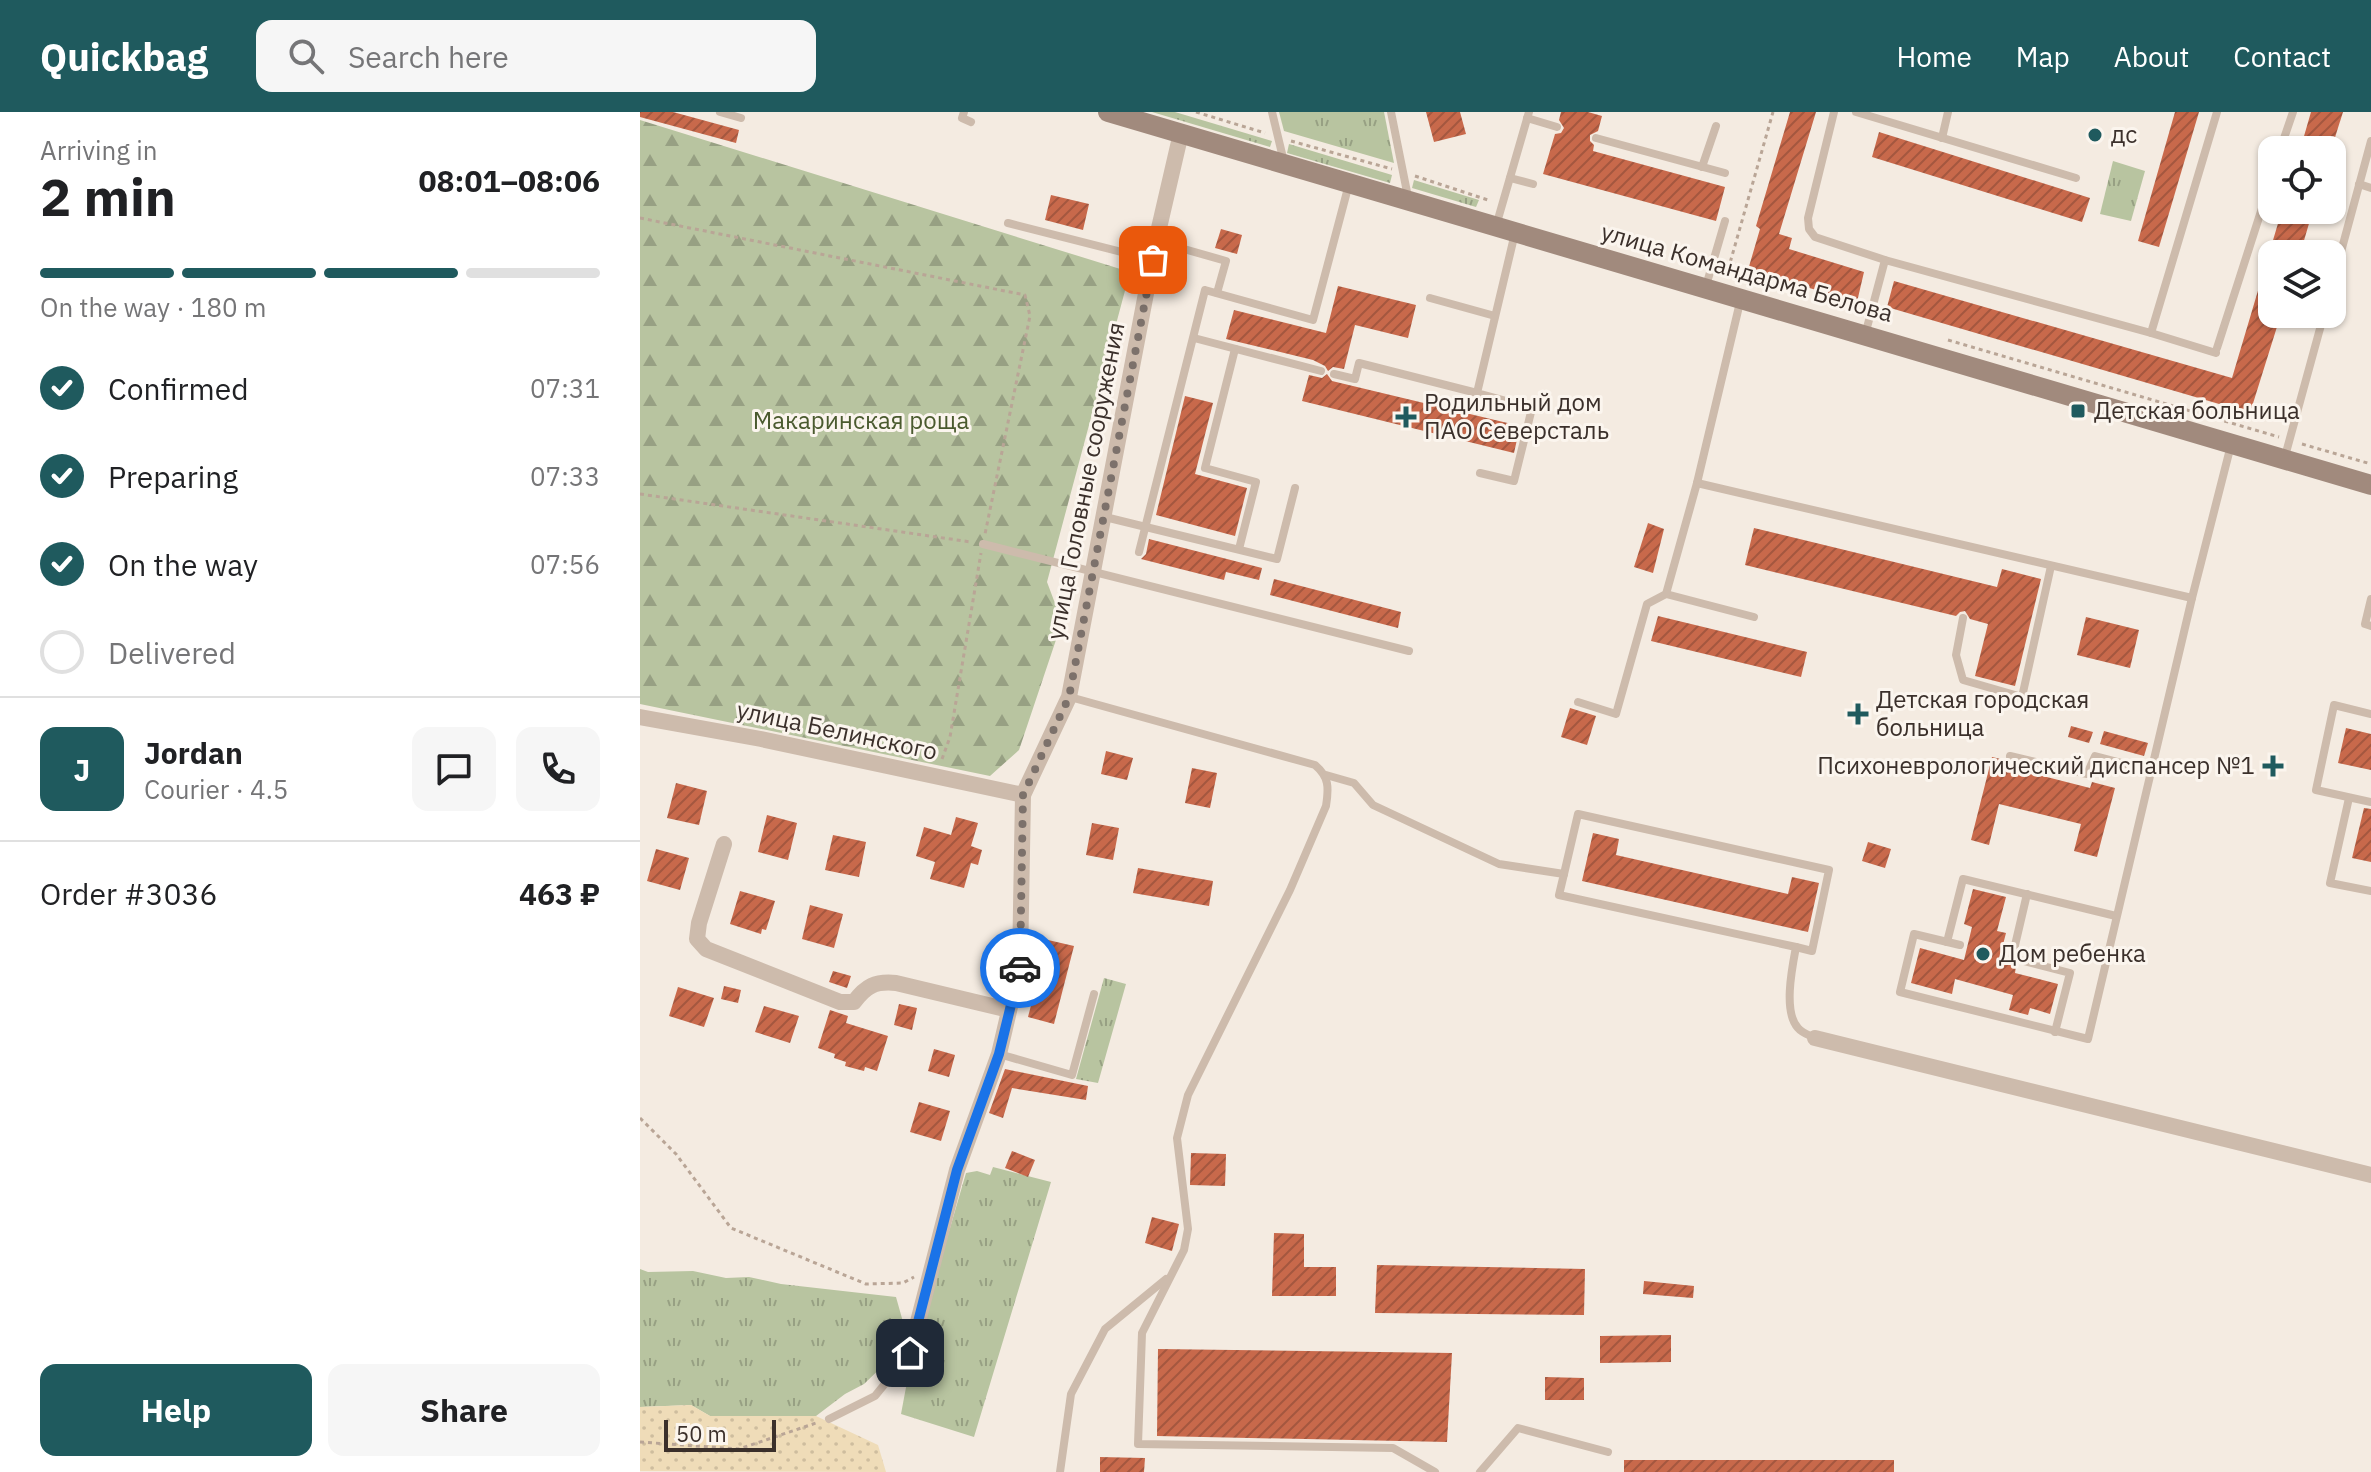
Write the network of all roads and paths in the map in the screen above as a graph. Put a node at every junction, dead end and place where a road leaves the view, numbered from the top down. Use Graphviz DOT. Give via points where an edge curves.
graph roads {
  1 [pos="720,112"];
  2 [pos="964,112"];
  3 [pos="1108,112"];
  4 [pos="1196,112"];
  5 [pos="1214,112"];
  6 [pos="1272,112"];
  7 [pos="1391,112"];
  8 [pos="1773,112"];
  9 [pos="1834,112"];
  10 [pos="1856,112"];
  11 [pos="1948,112"];
  12 [pos="2217,112"];
  13 [pos="2293,112"];
  14 [pos="1128,115"];
  15 [pos="1528,115"];
  16 [pos="1208,116"];
  17 [pos="741,118"];
  18 [pos="971,122"];
  19 [pos="1716,126"];
  20 [pos="1557,127"];
  21 [pos="1181,133"];
  22 [pos="2285,136"];
  23 [pos="1278,137"];
  24 [pos="1596,138"];
  25 [pos="1942,138"];
  26 [pos="2371,141"];
  27 [pos="1284,164"];
  28 [pos="1702,167"];
  29 [pos="1404,172"];
  30 [pos="1725,173"];
  31 [pos="1510,178"];
  32 [pos="2076,178"];
  33 [pos="1349,183"];
  34 [pos="1533,184"];
  35 [pos="2359,184"];
  36 [pos="2371,188"];
  37 [pos="1409,200"];
  38 [pos="640,218"];
  39 [pos="1725,221"];
  40 [pos="2258,221"];
  41 [pos="1504,222"];
  42 [pos="1008,223"];
  43 [pos="2344,240"];
  44 [pos="1156,241"];
  45 [pos="1153,260"];
  46 [pos="1885,260"];
  47 [pos="1723,292"];
  48 [pos="1217,293"];
  49 [pos="1430,298"];
  50 [pos="1495,316"];
  51 [pos="2320,328"];
  52 [pos="2151,333"];
  53 [pos="1865,335"];
  54 [pos="1194,338"];
  55 [pos="1235,349"];
  56 [pos="1321,371"];
  57 [pos="1334,374"];
  58 [pos="1477,393"];
  59 [pos="2231,445"];
  60 [pos="2284,460"];
  61 [pos="1480,473"];
  62 [pos="1697,483"];
  63 [pos="2371,485"];
  64 [pos="1295,488"];
  65 [pos="640,494"];
  66 [pos="1105,517"];
  67 [pos="1145,527"];
  68 [pos="983,544"];
  69 [pos="1239,549"];
  70 [pos="1139,552"];
  71 [pos="2051,566"];
  72 [pos="1095,571"];
  73 [pos="1666,594"];
  74 [pos="2192,598"];
  75 [pos="2371,599"];
  76 [pos="1754,617"];
  77 [pos="1963,618"];
  78 [pos="2371,626"];
  79 [pos="1409,651"];
  80 [pos="1069,697"];
  81 [pos="1578,702"];
  82 [pos="2371,714"];
  83 [pos="640,717"];
  84 [pos="2010,756"];
  85 [pos="942,759"];
  86 [pos="2152,771"];
  87 [pos="1326,775"];
  88 [pos="1023,795"];
  89 [pos="2349,798"];
  90 [pos="2371,802"];
  91 [pos="724,844"];
  92 [pos="1564,874"];
  93 [pos="2371,891"];
  94 [pos="2027,894"];
  95 [pos="2116,916"];
  96 [pos="1947,942"];
  97 [pos="1960,945"];
  98 [pos="1796,947"];
  99 [pos="1094,994"];
  100 [pos="1009,1010"];
  101 [pos="2055,1032"];
  102 [pos="1815,1038"];
  103 [pos="999,1054"];
  104 [pos="640,1118"];
  105 [pos="2371,1175"];
  106 [pos="934,1266"];
  107 [pos="1170,1276"];
  108 [pos="910,1353"];
  109 [pos="829,1419"];
  110 [pos="640,1442"];
  111 [pos="1608,1452"];
  112 [pos="1060,1472"];
  113 [pos="1435,1472"];
  114 [pos="1480,1472"];
  1 -- 17 [label="lane"];
  2 -- 18 [label="lane" via="962,118"];
  3 -- 14 [label="main road, улица Командарма Белова"];
  4 -- 16 [label="path"];
  5 -- 16 [label="path"];
  6 -- 23 [label="lane"];
  7 -- 29 [label="lane"];
  8 -- 47 [label="path"];
  9 -- 46 [label="lane" via="1809,229 1815,237"];
  10 -- 25 [label="lane"];
  11 -- 25 [label="lane"];
  12 -- 52 [label="lane"];
  13 -- 22 [label="lane"];
  14 -- 21 [label="main road, улица Командарма Белова"];
  15 -- 20 [label="lane"];
  15 -- 31 [label="lane"];
  16 -- 23 [label="path"];
  19 -- 28 [label="lane"];
  21 -- 27 [label="main road, улица Командарма Белова"];
  21 -- 44 [label="street, улица Головные сооружения"];
  23 -- 27 [label="lane"];
  23 -- 29 [label="path"];
  24 -- 28 [label="lane"];
  25 -- 32 [label="lane"];
  26 -- 35 [label="lane"];
  27 -- 33 [label="main road, улица Командарма Белова"];
  28 -- 30 [label="lane"];
  29 -- 37 [label="lane"];
  29 -- 41 [label="path" via="1485,198"];
  31 -- 34 [label="lane"];
  31 -- 41 [label="lane"];
  33 -- 37 [label="main road, улица Командарма Белова"];
  33 -- 48 [label="lane" via="1313,320"];
  35 -- 36 [label="lane"];
  35 -- 43 [label="lane"];
  37 -- 41 [label="main road, улица Командарма Белова"];
  38 -- 68 [label="path" via="1025,295 1030,316"];
  39 -- 47 [label="lane"];
  40 -- 52 [label="lane" via="2217,350"];
  41 -- 47 [label="main road, улица Командарма Белова"];
  41 -- 50 [label="lane"];
  42 -- 45 [label="lane"];
  44 -- 45 [label="street, улица Головные сооружения"];
  44 -- 48 [label="lane" via="1226,261"];
  45 -- 66 [label="street, улица Головные сооружения"];
  46 -- 52 [label="lane"];
  46 -- 53 [label="lane"];
  47 -- 53 [label="main road, улица Командарма Белова"];
  47 -- 62 [label="lane"];
  48 -- 54 [label="lane" via="1205,290"];
  49 -- 50 [label="lane"];
  50 -- 58 [label="lane"];
  51 -- 60 [label="lane"];
  53 -- 59 [label="main road, улица Командарма Белова"];
  54 -- 55 [label="lane"];
  54 -- 67 [label="lane"];
  55 -- 56 [label="lane"];
  55 -- 69 [label="lane" via="1205,468 1256,482"];
  57 -- 58 [label="lane" via="1355,379 1359,363"];
  58 -- 61 [label="lane" via="1532,408 1514,481"];
  59 -- 60 [label="main road, улица Командарма Белова"];
  59 -- 74 [label="lane"];
  60 -- 63 [label="main road, улица Командарма Белова"];
  62 -- 71 [label="lane"];
  62 -- 73 [label="lane"];
  64 -- 69 [label="lane" via="1277,559"];
  65 -- 68 [label="path"];
  66 -- 67 [label="lane"];
  66 -- 72 [label="street, улица Головные сооружения"];
  67 -- 69 [label="lane"];
  67 -- 70 [label="lane"];
  68 -- 72 [label="lane"];
  68 -- 85 [label="path"];
  71 -- 74 [label="lane"];
  71 -- 77 [label="lane" via="2022,697 1963,680 1956,655"];
  72 -- 79 [label="lane"];
  72 -- 80 [label="street, улица Головные сооружения"];
  73 -- 76 [label="lane"];
  73 -- 81 [label="lane" via="1647,604 1616,714"];
  74 -- 86 [label="lane"];
  75 -- 78 [label="lane" via="2365,624"];
  80 -- 87 [label="lane" via="1315,765"];
  80 -- 88 [label="street"];
  82 -- 89 [label="lane" via="2334,705 2316,790"];
  83 -- 88 [label="street, улица Белинского"];
  84 -- 86 [label="lane" via="2087,774 2095,756"];
  86 -- 95 [label="lane"];
  87 -- 92 [label="lane" via="1354,783 1373,805 1499,864"];
  87 -- 107 [label="lane" via="1326,806 1180,1119 1177,1138 1188,1229"];
  88 -- 100 [label="street" via="1020,964"];
  89 -- 90 [label="lane"];
  89 -- 93 [label="lane" via="2330,883"];
  91 -- 100 [label="street" via="699,923 697,939 706,949 840,1002 854,1002 880,981"];
  92 -- 98 [label="lane" via="1559,895"];
  92 -- 98 [label="lane" via="1578,814 1829,870 1812,951"];
  94 -- 95 [label="lane"];
  94 -- 96 [label="lane" via="1963,879"];
  94 -- 101 [label="lane" via="2012,958 2070,973"];
  95 -- 101 [label="lane" via="2088,1039"];
  96 -- 97 [label="lane"];
  96 -- 101 [label="lane" via="1914,934 1900,992"];
  98 -- 102 [label="lane" via="1790,1016 1799,1030"];
  99 -- 103 [label="lane" via="1072,1075"];
  100 -- 103 [label="street"];
  102 -- 105 [label="street"];
  103 -- 106 [label="street" via="957,1170"];
  104 -- 106 [label="path" via="676,1154 731,1228 866,1284 903,1283"];
  106 -- 108 [label="street"];
  107 -- 112 [label="lane" via="1105,1329 1071,1394"];
  107 -- 113 [label="lane" via="1142,1333 1138,1444 1393,1448"];
  108 -- 109 [label="lane" via="875,1396"];
  109 -- 110 [label="path" via="739,1449"];
  111 -- 114 [label="lane" via="1518,1428"];
}
